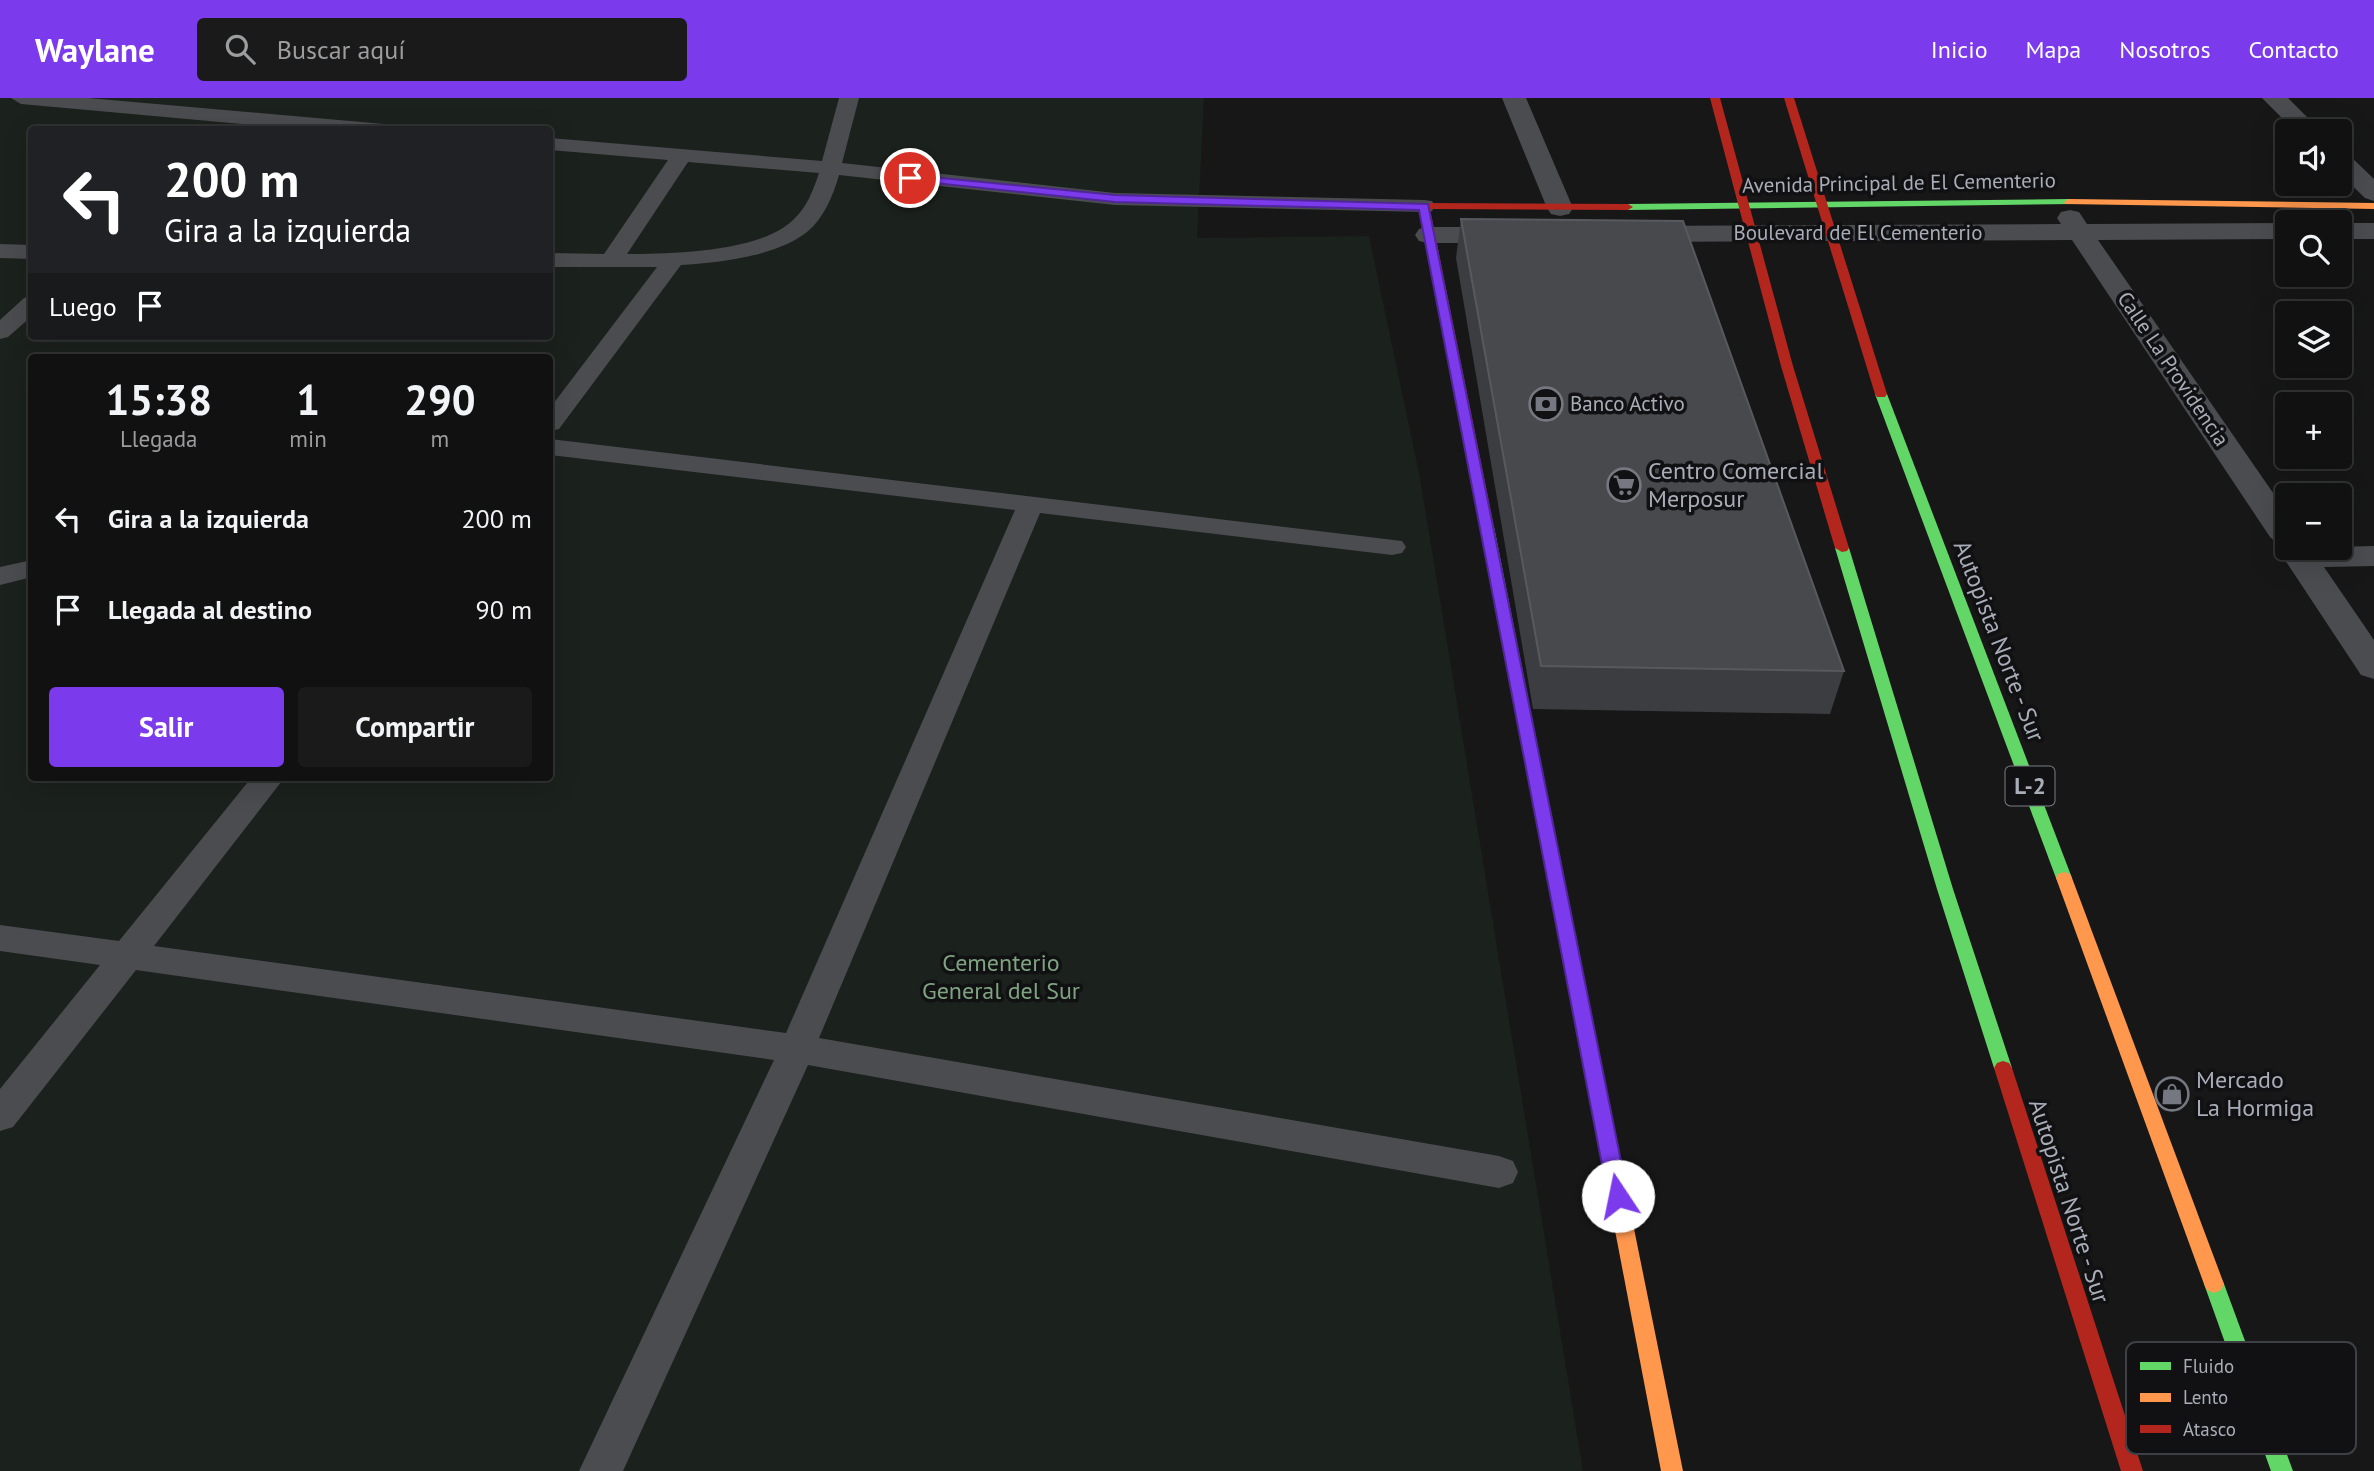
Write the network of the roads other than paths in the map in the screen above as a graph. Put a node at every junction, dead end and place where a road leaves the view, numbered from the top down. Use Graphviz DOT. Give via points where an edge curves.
graph roads {
  1 [pos="21,98"];
  2 [pos="849,98"];
  3 [pos="1514,98"];
  4 [pos="1715,98"];
  5 [pos="1789,98"];
  6 [pos="2274,98"];
  7 [pos="2296,119"];
  8 [pos="339,126"];
  9 [pos="553,144"];
  10 [pos="682,155"];
  11 [pos="829,168"];
  12 [pos="2352,171"];
  13 [pos="2374,192"];
  14 [pos="2058,202"];
  15 [pos="1424,206"];
  16 [pos="2374,206"];
  17 [pos="1560,208"];
  18 [pos="2275,231"];
  19 [pos="2352,231"];
  20 [pos="2374,231"];
  21 [pos="2081,232"];
  22 [pos="1609,234"];
  23 [pos="1428,235"];
  24 [pos="1539,235"];
  25 [pos="0,251"];
  26 [pos="28,252"];
  27 [pos="553,260"];
  28 [pos="611,261"];
  29 [pos="673,261"];
  30 [pos="28,307"];
  31 [pos="0,332"];
  32 [pos="553,420"];
  33 [pos="553,447"];
  34 [pos="1031,504"];
  35 [pos="2275,519"];
  36 [pos="1392,547"];
  37 [pos="2352,554"];
  38 [pos="2374,556"];
  39 [pos="2303,560"];
  40 [pos="28,569"];
  41 [pos="0,576"];
  42 [pos="2374,667"];
  43 [pos="266,781"];
  44 [pos="0,938"];
  45 [pos="127,955"];
  46 [pos="797,1049"];
  47 [pos="0,1116"];
  48 [pos="1499,1172"];
  49 [pos="2235,1342"];
  50 [pos="2126,1452"];
  51 [pos="2127,1454"];
  52 [pos="2276,1454"];
  53 [pos="601,1471"];
  54 [pos="1672,1471"];
  55 [pos="2132,1471"];
  56 [pos="2282,1471"];
  1 -- 8 [label="lane"];
  2 -- 11 [label="lane"];
  3 -- 17 [label="street"];
  4 -- 50 [label="main road, Autopista Norte - Sur" via="1787,366 1945,889"];
  5 -- 49 [label="main road, Autopista Norte - Sur / L-2" via="1871,368"];
  6 -- 7 [label="street"];
  9 -- 10 [label="lane"];
  10 -- 11 [label="lane"];
  10 -- 28 [label="lane"];
  11 -- 15 [label="lane" via="1115,199"];
  11 -- 29 [label="lane" via="817,207 800,227 769,243"];
  12 -- 13 [label="street"];
  14 -- 16 [label="main road, Avenida Principal de El Cementerio"];
  14 -- 17 [label="main road, Avenida Principal de El Cementerio"];
  14 -- 21 [label="street, Calle La Providencia"];
  15 -- 17 [label="main road, Avenida Principal de El Cementerio"];
  15 -- 23 [label="main road"];
  18 -- 21 [label="street, Boulevard de El Cementerio"];
  19 -- 20 [label="street"];
  21 -- 22 [label="street, Boulevard de El Cementerio"];
  21 -- 35 [label="street, Calle La Providencia"];
  23 -- 24 [label="street"];
  23 -- 54 [label="main road"];
  25 -- 26 [label="lane"];
  27 -- 28 [label="lane"];
  28 -- 29 [label="lane"];
  29 -- 32 [label="lane"];
  30 -- 31 [label="lane"];
  33 -- 34 [label="lane"];
  34 -- 36 [label="lane"];
  34 -- 46 [label="lane"];
  37 -- 38 [label="street"];
  39 -- 42 [label="street, Calle La Providencia"];
  40 -- 41 [label="lane"];
  43 -- 45 [label="lane"];
  44 -- 45 [label="lane"];
  45 -- 46 [label="lane"];
  45 -- 47 [label="lane"];
  46 -- 48 [label="lane"];
  46 -- 53 [label="lane"];
  51 -- 55 [label="main road, Autopista Norte - Sur"];
  52 -- 56 [label="main road, Autopista Norte - Sur / L-2"];
}
